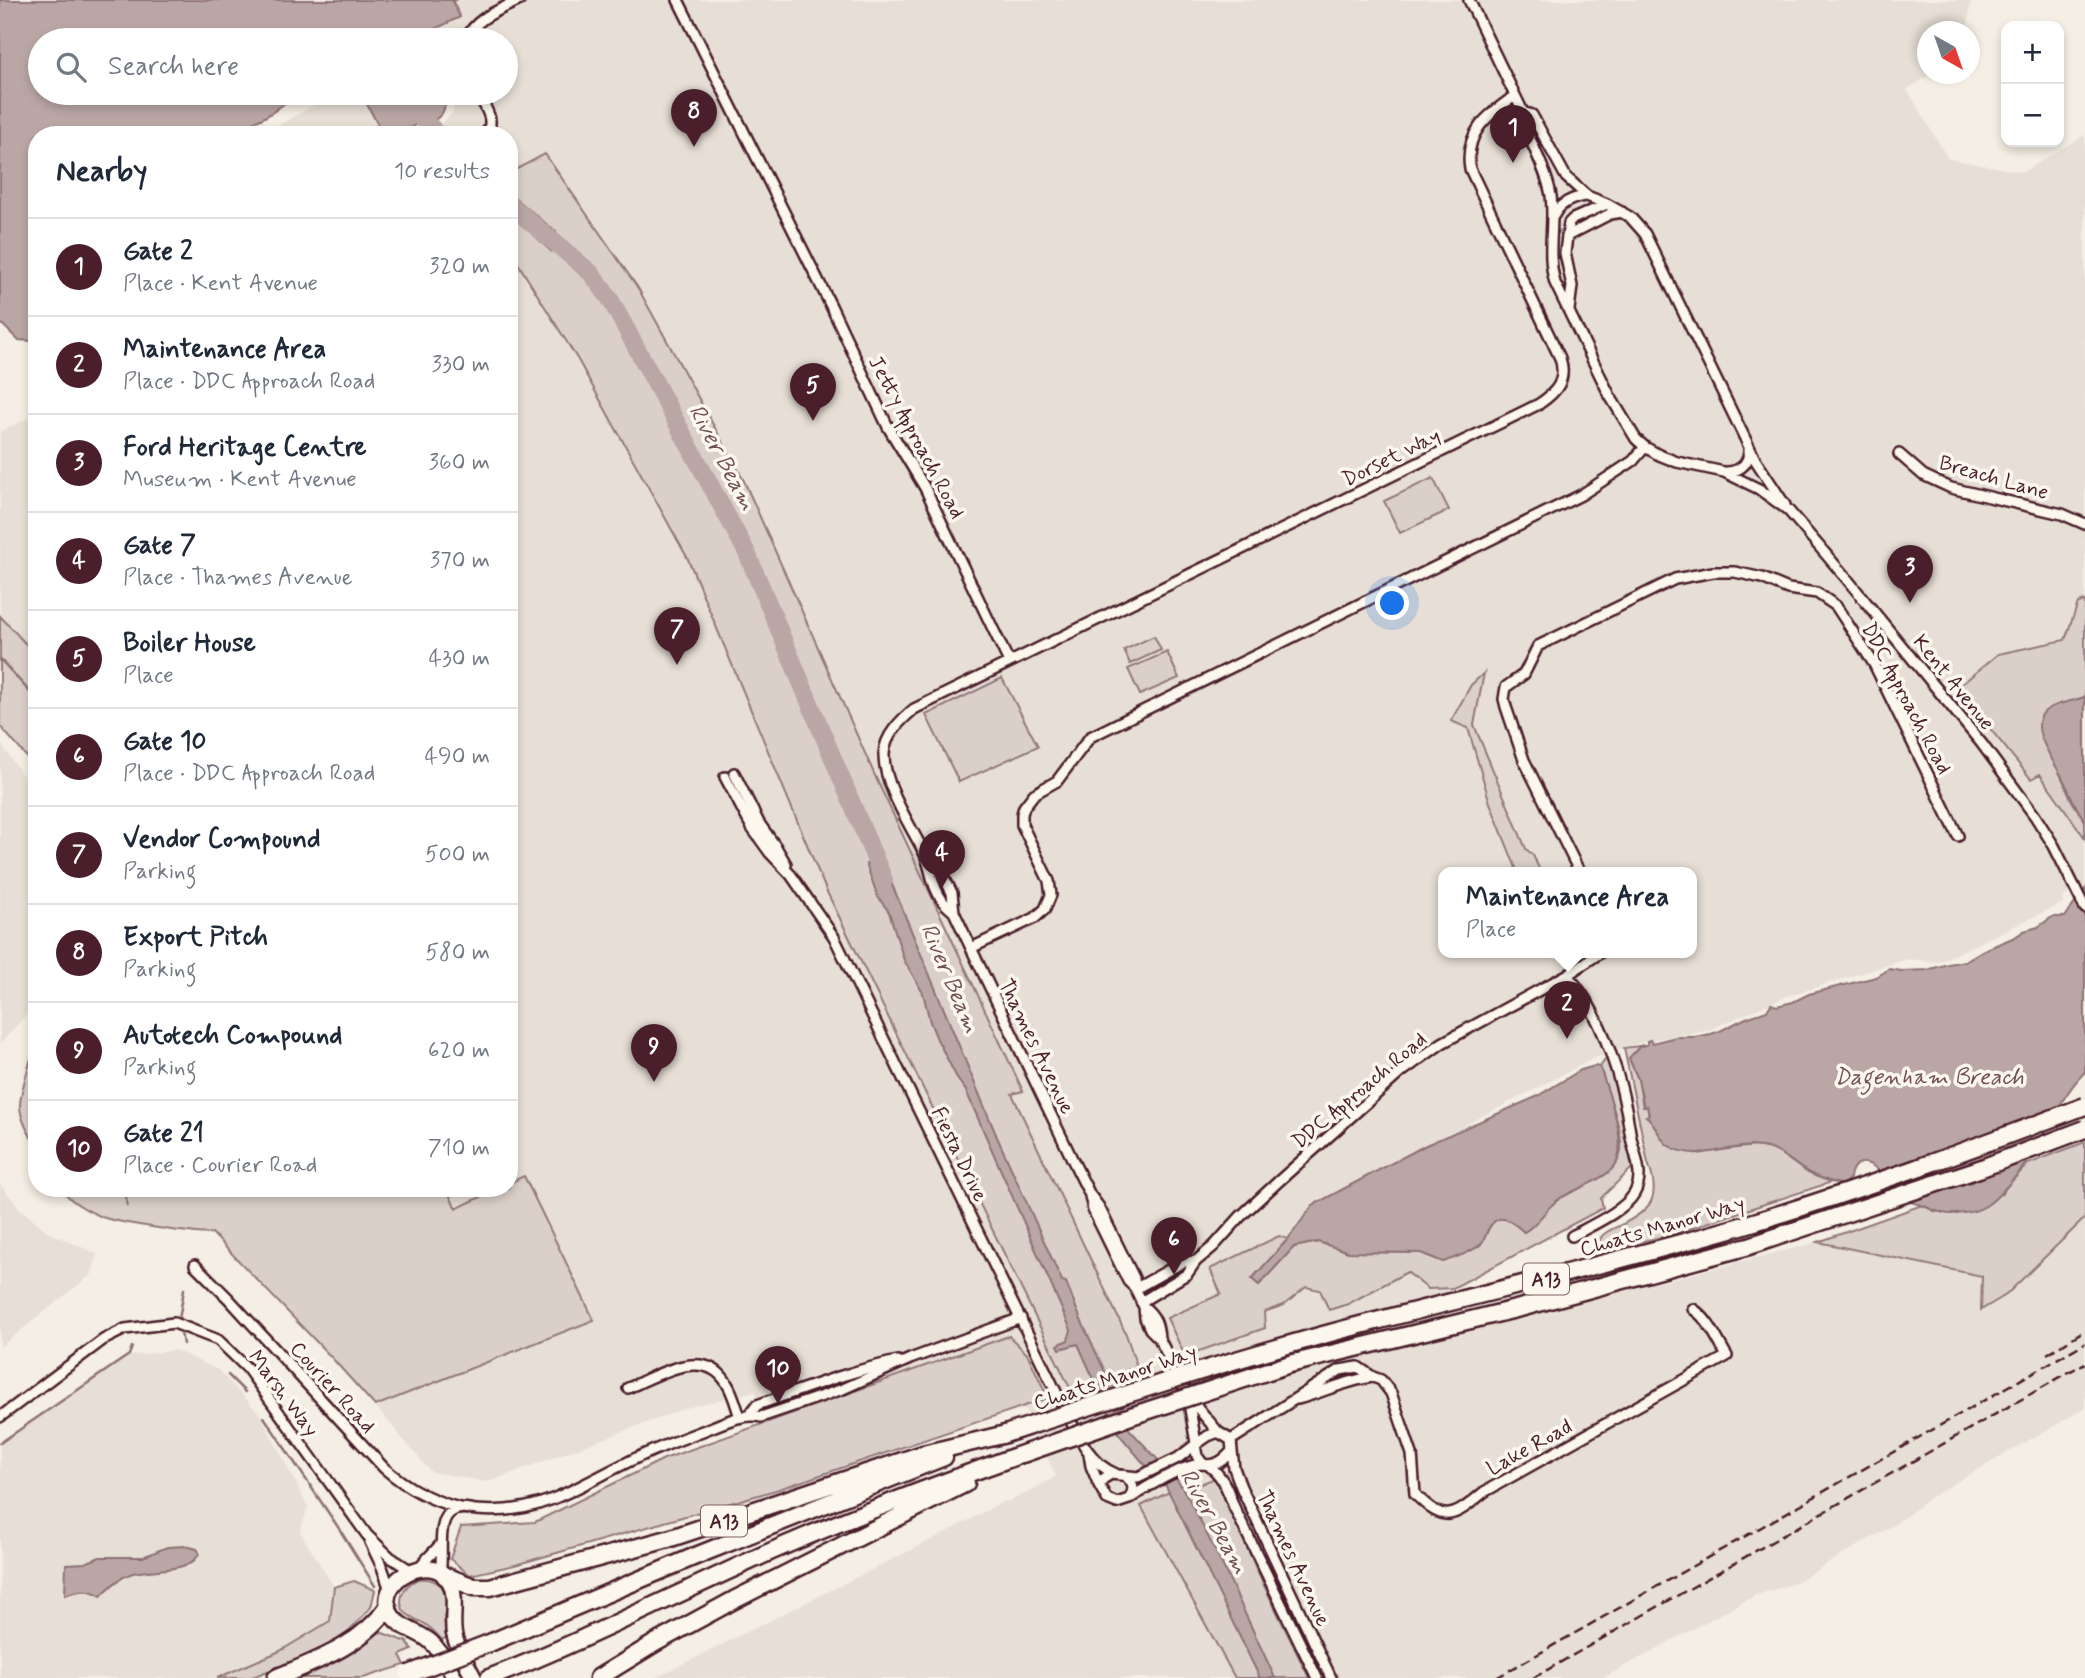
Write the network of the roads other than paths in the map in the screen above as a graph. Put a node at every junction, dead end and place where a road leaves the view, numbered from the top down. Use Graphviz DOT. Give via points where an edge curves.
graph roads {
  1 [pos="520,0"];
  2 [pos="678,0"];
  3 [pos="1469,0"];
  4 [pos="472,28"];
  5 [pos="1516,96"];
  6 [pos="484,105"];
  7 [pos="1523,112"];
  8 [pos="490,126"];
  9 [pos="1587,196"];
  10 [pos="1607,204"];
  11 [pos="1622,212"];
  12 [pos="1553,217"];
  13 [pos="1567,236"];
  14 [pos="1569,311"];
  15 [pos="1748,442"];
  16 [pos="1645,447"];
  17 [pos="1899,454"];
  18 [pos="1724,472"];
  19 [pos="1788,510"];
  20 [pos="2085,524"];
  21 [pos="1009,662"];
  22 [pos="936,697"];
  23 [pos="729,775"];
  24 [pos="1958,836"];
  25 [pos="1577,867"];
  26 [pos="2085,908"];
  27 [pos="971,948"];
  28 [pos="1592,958"];
  29 [pos="1567,975"];
  30 [pos="2085,1106"];
  31 [pos="2085,1129"];
  32 [pos="1572,1236"];
  33 [pos="1196,1261"];
  34 [pos="195,1265"];
  35 [pos="1135,1288"];
  36 [pos="1142,1305"];
  37 [pos="1693,1310"];
  38 [pos="1021,1318"];
  39 [pos="628,1388"];
  40 [pos="1188,1396"];
  41 [pos="0,1417"];
  42 [pos="740,1418"];
  43 [pos="1218,1432"];
  44 [pos="1002,1435"];
  45 [pos="1195,1444"];
  46 [pos="1231,1445"];
  47 [pos="1089,1452"];
  48 [pos="1011,1458"];
  49 [pos="1205,1464"];
  50 [pos="1121,1475"];
  51 [pos="1099,1485"];
  52 [pos="1129,1499"];
  53 [pos="461,1508"];
  54 [pos="367,1535"];
  55 [pos="440,1545"];
  56 [pos="414,1570"];
  57 [pos="443,1574"];
  58 [pos="389,1600"];
  59 [pos="403,1676"];
  60 [pos="276,1678"];
  61 [pos="455,1678"];
  62 [pos="474,1678"];
  63 [pos="489,1678"];
  64 [pos="598,1678"];
  65 [pos="1317,1678"];
  66 [pos="1331,1678"];
  1 -- 4 [label="street"];
  2 -- 21 [label="street, Jetty Approach Road"];
  3 -- 5 [label="street"];
  5 -- 7 [label="street"];
  5 -- 21 [label="street, Dorset Way" via="1480,127 1468,155 1470,169 1560,358 1563,374 1556,391 1539,404"];
  6 -- 8 [label="street"];
  7 -- 9 [label="street" via="1532,115 1566,177"];
  7 -- 12 [label="street" via="1521,119 1551,192"];
  9 -- 10 [label="street"];
  9 -- 12 [label="street" via="1558,208"];
  10 -- 11 [label="street"];
  10 -- 13 [label="street" via="1573,219"];
  11 -- 13 [label="street"];
  11 -- 15 [label="street" via="1639,226 1657,255"];
  12 -- 14 [label="street, Kent Avenue" via="1550,266"];
  13 -- 14 [label="street, Kent Avenue" via="1565,253 1572,286"];
  14 -- 16 [label="street, Kent Avenue" via="1631,433"];
  15 -- 18 [label="street" via="1745,464"];
  15 -- 19 [label="street"];
  16 -- 18 [label="street, Kent Avenue" via="1678,462"];
  16 -- 27 [label="street" via="1633,461 1581,495 1090,737 1057,781 1034,794 1022,814 1049,881 1051,895 1045,909"];
  17 -- 20 [label="street, Breach Lane" via="1923,475 1951,488 2051,511"];
  18 -- 19 [label="street, Kent Avenue"];
  19 -- 26 [label="street, Kent Avenue" via="1982,744 2035,816"];
  21 -- 22 [label="street, Dorset Way"];
  22 -- 27 [label="street, Thames Avenue" via="899,723 884,752 892,788 925,855 952,893 954,912"];
  23 -- 38 [label="street, Fiesta Drive" via="752,828 834,937"];
  24 -- 25 [label="street, DDC Approach Road" via="1874,664 1836,606 1817,593 1788,589 1754,575 1713,572 1675,579 1538,646 1524,674 1506,687 1504,699 1524,760"];
  27 -- 35 [label="street, Thames Avenue" via="1090,1195 1093,1210"];
  28 -- 29 [label="street, DDC Approach Road"];
  29 -- 32 [label="street" via="1580,989 1607,1044 1628,1112 1640,1180 1633,1196"];
  29 -- 33 [label="street, DDC Approach Road" via="1442,1043 1400,1073"];
  30 -- 44 [label="highway, Choats Manor Way / A13, bridge" via="1742,1226 1359,1325"];
  31 -- 48 [label="highway, Choats Manor Way / A13, bridge" via="1749,1246 1290,1364"];
  33 -- 35 [label="street" via="1183,1262"];
  33 -- 36 [label="street, DDC Approach Road" via="1183,1277"];
  34 -- 53 [label="street, Courier Road" via="384,1468 420,1493"];
  35 -- 36 [label="street, Thames Avenue"];
  36 -- 40 [label="street, Thames Avenue" via="1152,1314"];
  37 -- 46 [label="street, Lake Road" via="1708,1324 1727,1356 1484,1492 1459,1512 1438,1514 1415,1494 1412,1454 1391,1393 1381,1380 1358,1367 1340,1370 1307,1390"];
  38 -- 42 [label="street, Courier Road" via="861,1382 761,1417"];
  38 -- 47 [label="street, Fiesta Drive"];
  39 -- 42 [label="street" via="676,1367 706,1366 725,1380"];
  40 -- 43 [label="street, Thames Avenue"];
  40 -- 45 [label="street, Thames Avenue"];
  41 -- 54 [label="street, Marsh Way" via="103,1340 125,1329 174,1323 218,1340 247,1368"];
  42 -- 53 [label="street, Courier Road" via="628,1462 540,1504 495,1511"];
  43 -- 45 [label="street"];
  43 -- 46 [label="street"];
  44 -- 57 [label="highway, A13" via="922,1454 679,1535 490,1587 474,1587"];
  44 -- 59 [label="highway, A13, bridge"];
  45 -- 49 [label="street" via="1197,1456"];
  45 -- 50 [label="street" via="1178,1458 1138,1477"];
  46 -- 49 [label="street" via="1224,1460"];
  46 -- 66 [label="street, Thames Avenue" via="1241,1487"];
  47 -- 50 [label="street, Fiesta Drive" via="1106,1469"];
  47 -- 51 [label="street, Fiesta Drive"];
  48 -- 63 [label="highway, A13" via="773,1551"];
  48 -- 64 [label="highway, A13" via="734,1600"];
  49 -- 52 [label="street" via="1192,1465"];
  49 -- 65 [label="street, Thames Avenue" via="1224,1482"];
  50 -- 51 [label="street" via="1107,1476"];
  50 -- 52 [label="street" via="1133,1486"];
  51 -- 52 [label="street" via="1109,1501"];
  53 -- 55 [label="street" via="446,1516"];
  54 -- 56 [label="street, Marsh Way" via="390,1557"];
  54 -- 58 [label="street, Marsh Way" via="382,1567"];
  55 -- 56 [label="street"];
  55 -- 57 [label="street"];
  56 -- 57 [label="main road"];
  56 -- 58 [label="main road" via="396,1581"];
  57 -- 62 [label="main road" via="453,1595 454,1637"];
  58 -- 60 [label="highway" via="378,1622 347,1645"];
  58 -- 61 [label="main road" via="400,1624 433,1644"];
}
